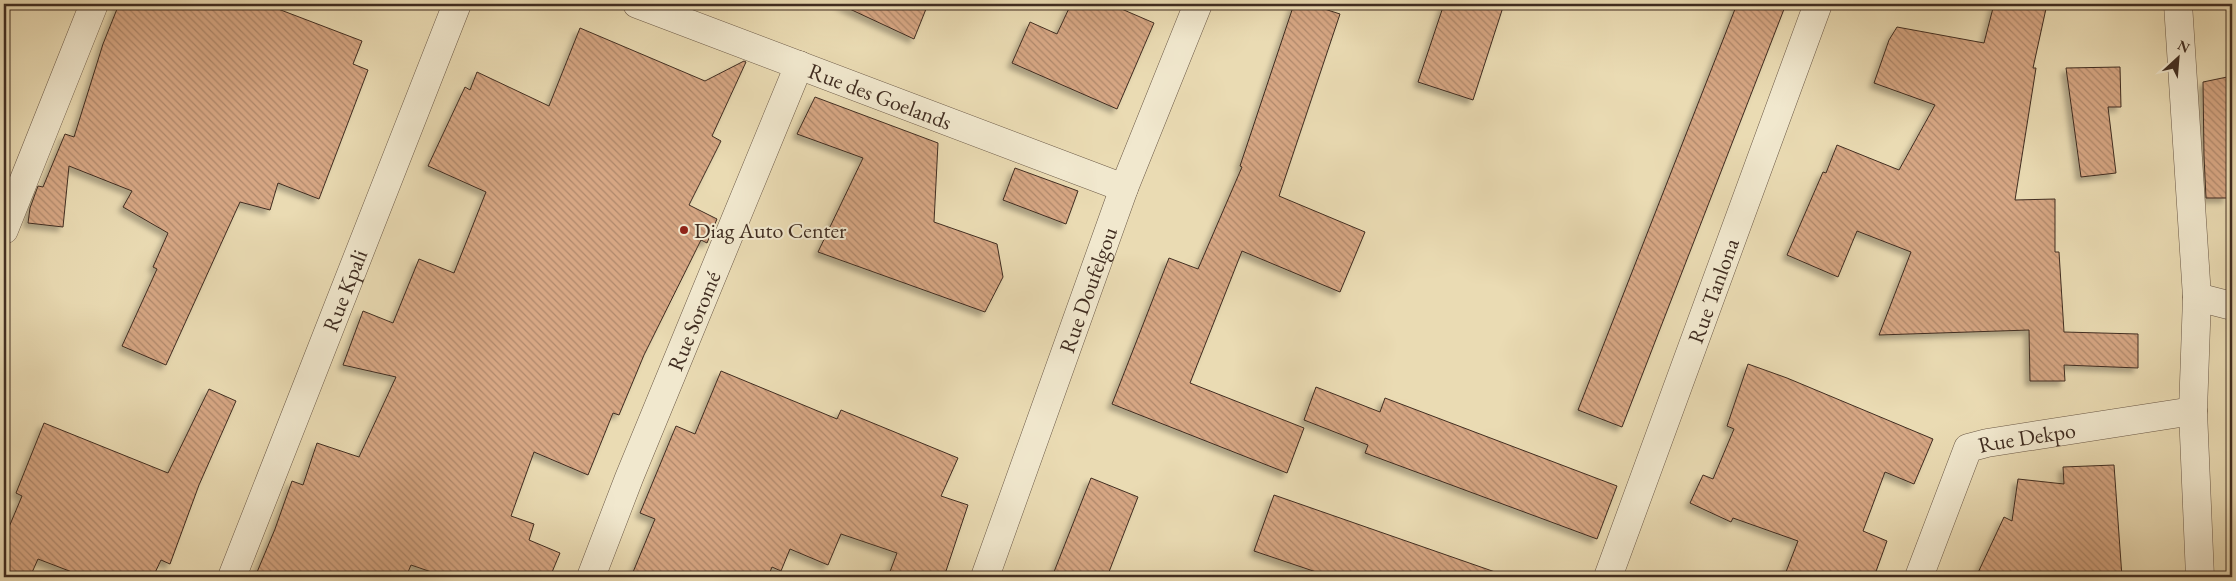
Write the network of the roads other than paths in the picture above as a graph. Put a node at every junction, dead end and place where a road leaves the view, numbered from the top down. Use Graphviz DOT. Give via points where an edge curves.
graph roads {
  1 [pos="94,4"];
  2 [pos="457,4"];
  3 [pos="637,4"];
  4 [pos="1198,4"];
  5 [pos="1818,4"];
  6 [pos="2178,4"];
  7 [pos="799,65"];
  8 [pos="1124,188"];
  9 [pos="4,230"];
  10 [pos="2197,297"];
  11 [pos="2232,306"];
  12 [pos="2193,411"];
  13 [pos="232,577"];
  14 [pos="591,577"];
  15 [pos="985,577"];
  16 [pos="1608,577"];
  17 [pos="1919,577"];
  18 [pos="2200,577"];
  1 -- 9 [label="street"];
  2 -- 13 [label="street, Rue Kpali"];
  3 -- 7 [label="street, Rue des Goelands"];
  4 -- 8 [label="street, Rue Doufelgou"];
  5 -- 16 [label="street, Rue Tanlona"];
  6 -- 10 [label="street"];
  7 -- 8 [label="street, Rue des Goelands"];
  7 -- 14 [label="street, Rue Soromé"];
  8 -- 15 [label="street, Rue Doufelgou"];
  10 -- 11 [label="street"];
  10 -- 12 [label="street"];
  12 -- 17 [label="street, Rue Dekpo" via="1968,448"];
  12 -- 18 [label="street"];
}
